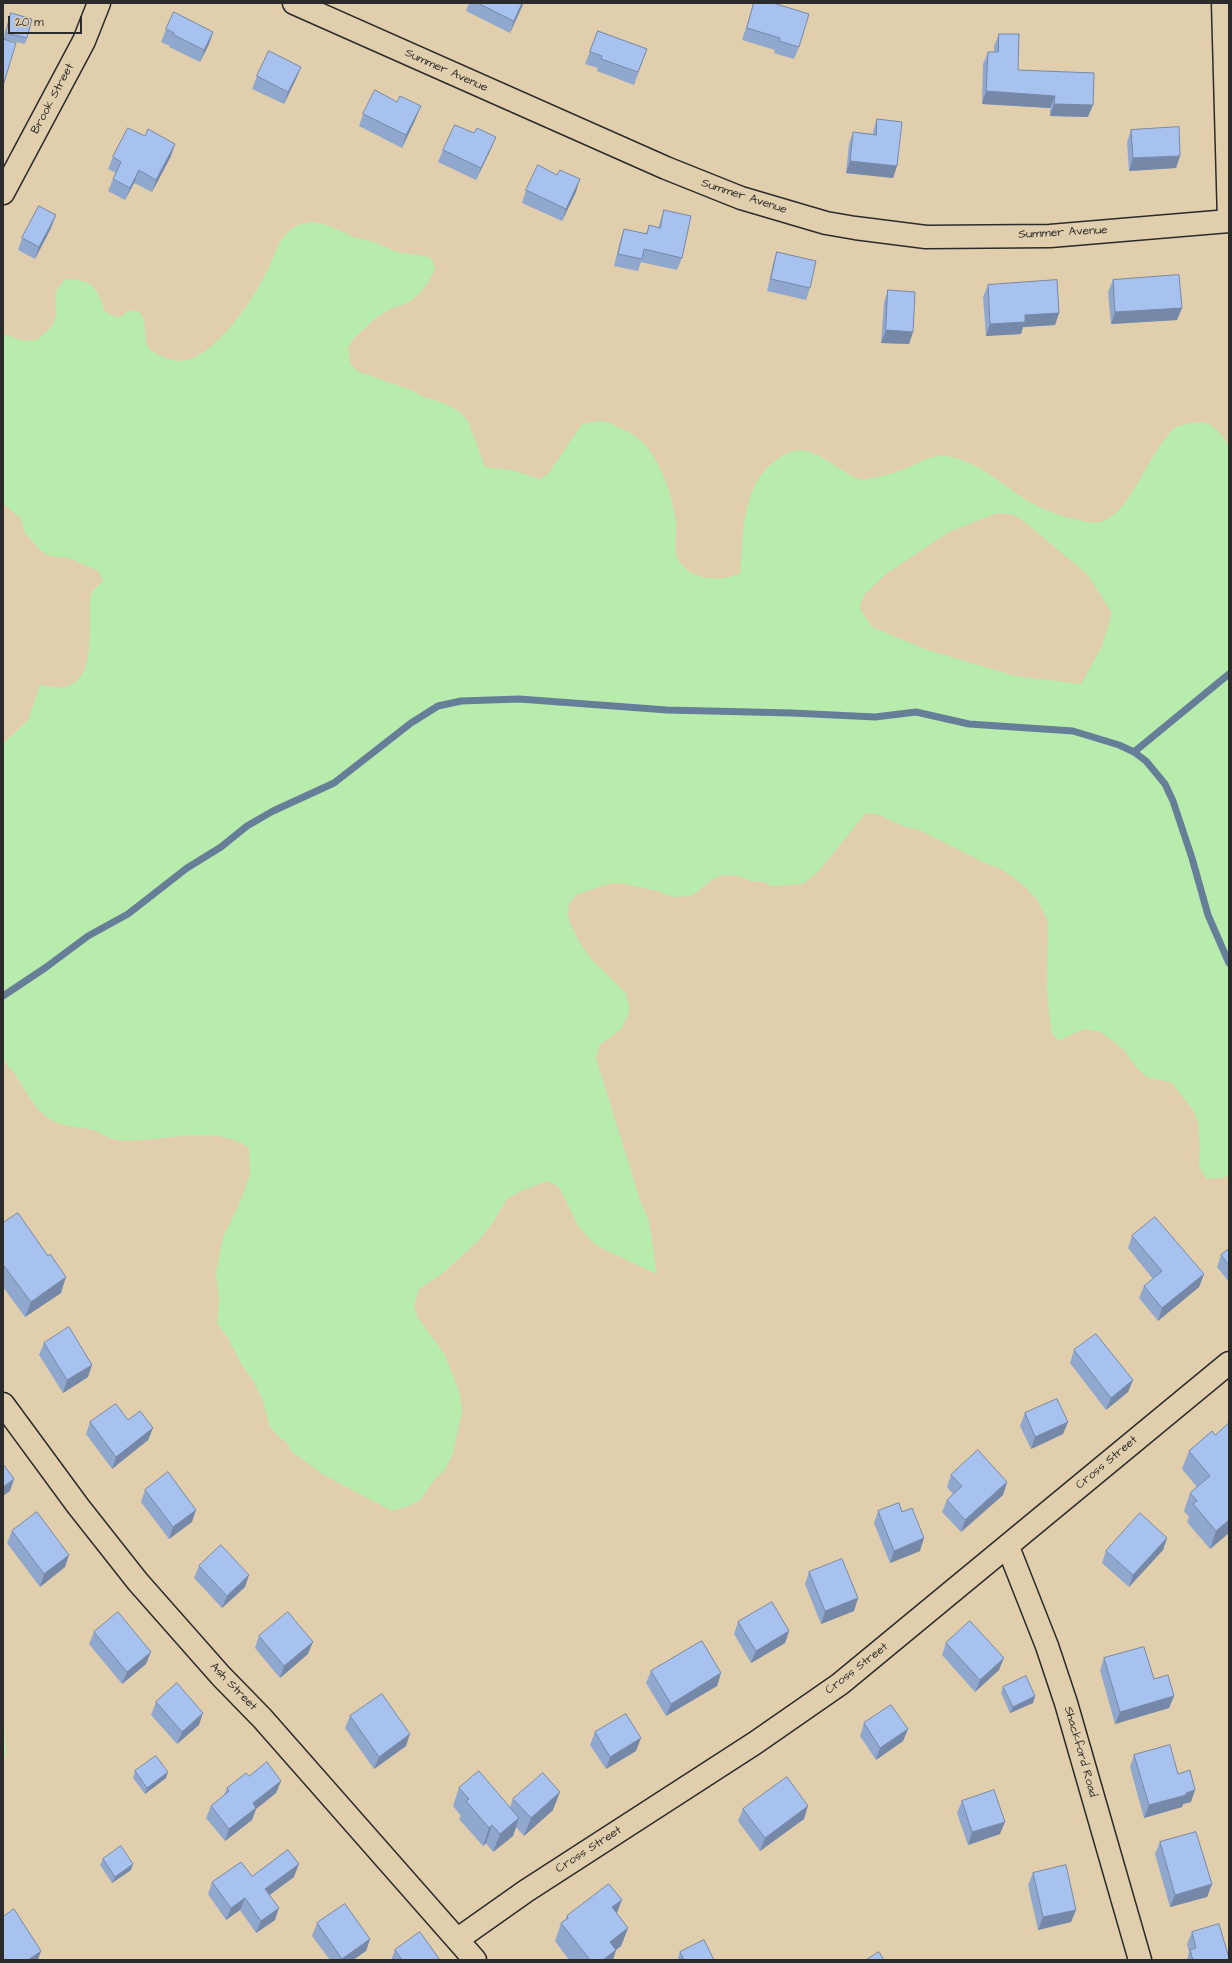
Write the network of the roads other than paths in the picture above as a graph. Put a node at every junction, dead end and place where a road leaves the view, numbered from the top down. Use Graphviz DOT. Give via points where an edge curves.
graph roads {
  1 [pos="90,3"];
  2 [pos="99,3"];
  3 [pos="294,3"];
  4 [pos="1222,3"];
  5 [pos="84,41"];
  6 [pos="5,183"];
  7 [pos="1229,221"];
  8 [pos="1229,1363"];
  9 [pos="3,1404"];
  10 [pos="1008,1547"];
  11 [pos="458,1939"];
  12 [pos="475,1960"];
  13 [pos="1140,1960"];
  1 -- 5 [label="street"];
  2 -- 5 [label="street, Brook Street"];
  3 -- 7 [label="street, Summer Avenue" via="693,180 741,198 826,223 926,237 1050,236"];
  4 -- 7 [label="street"];
  5 -- 6 [label="street, Brook Street"];
  8 -- 10 [label="street, Cross Street"];
  9 -- 11 [label="street, Ash Street" via="69,1495 138,1582"];
  10 -- 11 [label="street, Cross Street" via="840,1684 755,1743 526,1891"];
  10 -- 13 [label="street, Shackford Road" via="1047,1646 1066,1704"];
  11 -- 12 [label="street, Ash Street"];
}
